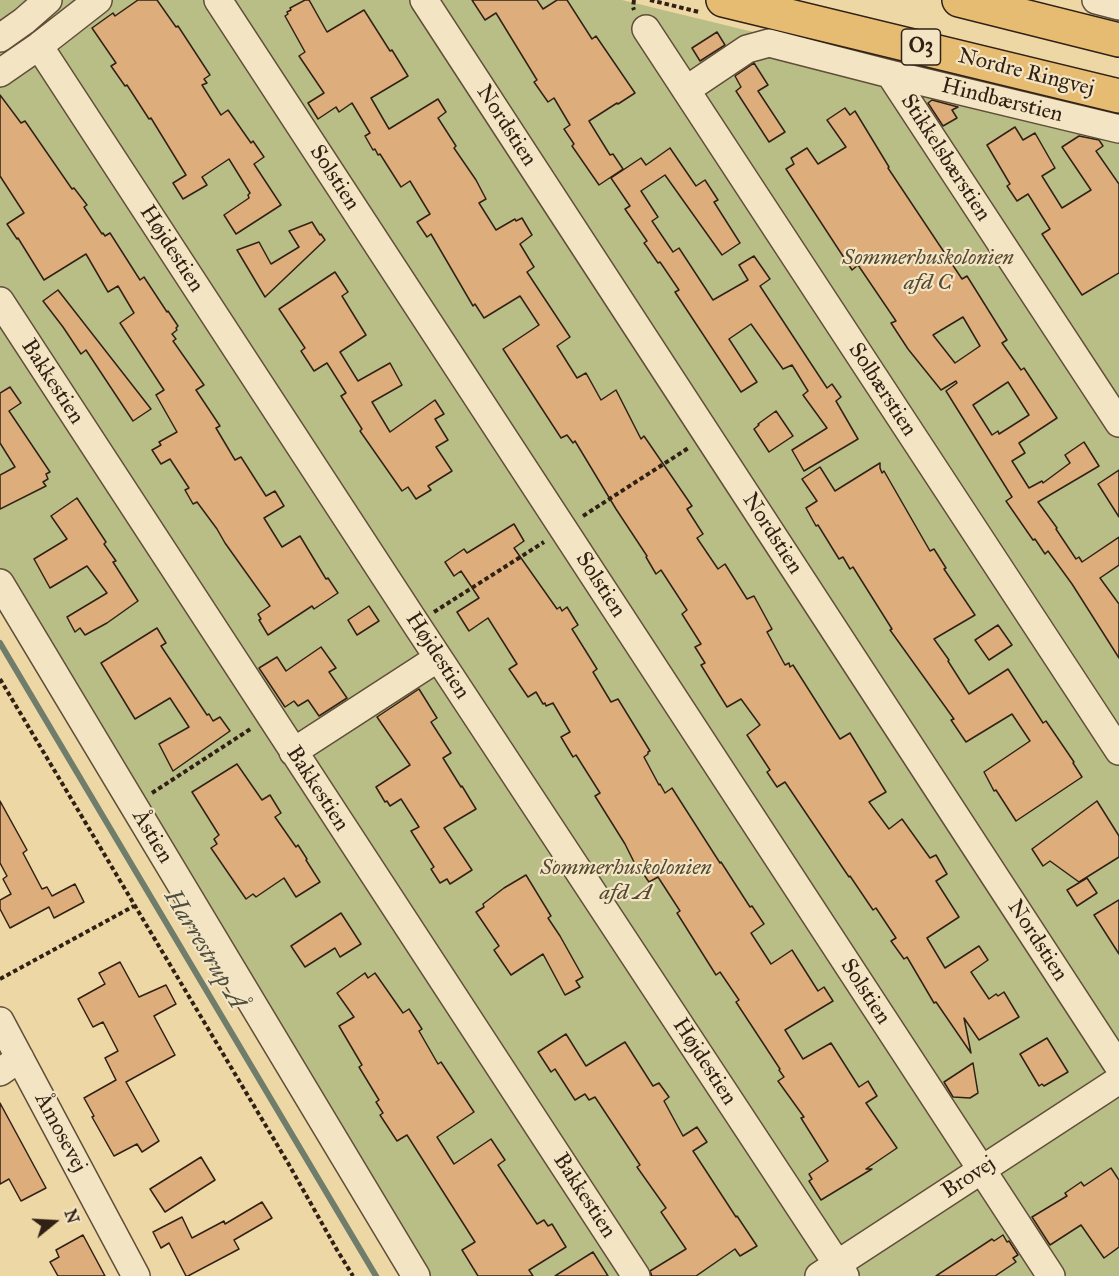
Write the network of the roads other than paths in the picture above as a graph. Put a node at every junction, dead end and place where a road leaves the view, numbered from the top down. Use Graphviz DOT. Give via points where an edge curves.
graph roads {
  1 [pos="98,0"];
  2 [pos="218,0"];
  3 [pos="424,0"];
  4 [pos="723,0"];
  5 [pos="959,0"];
  6 [pos="1096,0"];
  7 [pos="35,5"];
  8 [pos="1119,6"];
  9 [pos="646,29"];
  10 [pos="0,38"];
  11 [pos="1119,40"];
  12 [pos="39,46"];
  13 [pos="0,73"];
  14 [pos="890,74"];
  15 [pos="686,90"];
  16 [pos="1119,96"];
  17 [pos="1119,129"];
  18 [pos="0,301"];
  19 [pos="1119,423"];
  20 [pos="0,583"];
  21 [pos="438,658"];
  22 [pos="1119,751"];
  23 [pos="293,752"];
  24 [pos="0,1021"];
  25 [pos="10,1065"];
  26 [pos="1119,1068"];
  27 [pos="1119,1080"];
  28 [pos="981,1170"];
  29 [pos="834,1272"];
  30 [pos="136,1276"];
  31 [pos="416,1276"];
  32 [pos="636,1276"];
  33 [pos="1051,1276"];
  1 -- 12 [label="street"];
  2 -- 28 [label="street, Solstien"];
  3 -- 26 [label="street, Nordstien"];
  4 -- 16 [label="main road, Nordre Ringvej / O3"];
  5 -- 11 [label="main road"];
  6 -- 8 [label="street"];
  7 -- 10 [label="street"];
  9 -- 15 [label="street, Solbærstien"];
  12 -- 13 [label="street"];
  12 -- 21 [label="street, Højdestien"];
  14 -- 15 [label="street, Hindbærstien" via="769,43 747,49"];
  14 -- 17 [label="street, Hindbærstien"];
  14 -- 19 [label="street, Stikkelsbærstien"];
  15 -- 22 [label="street, Solbærstien"];
  18 -- 23 [label="street, Bakkestien"];
  20 -- 31 [label="street, Åstien"];
  21 -- 23 [label="street"];
  21 -- 29 [label="street, Højdestien"];
  23 -- 32 [label="street, Bakkestien"];
  24 -- 25 [label="street, Åmosevej"];
  25 -- 30 [label="street, Åmosevej"];
  27 -- 28 [label="street, Brovej"];
  28 -- 29 [label="street, Brovej"];
  28 -- 33 [label="street, Solstien"];
}
